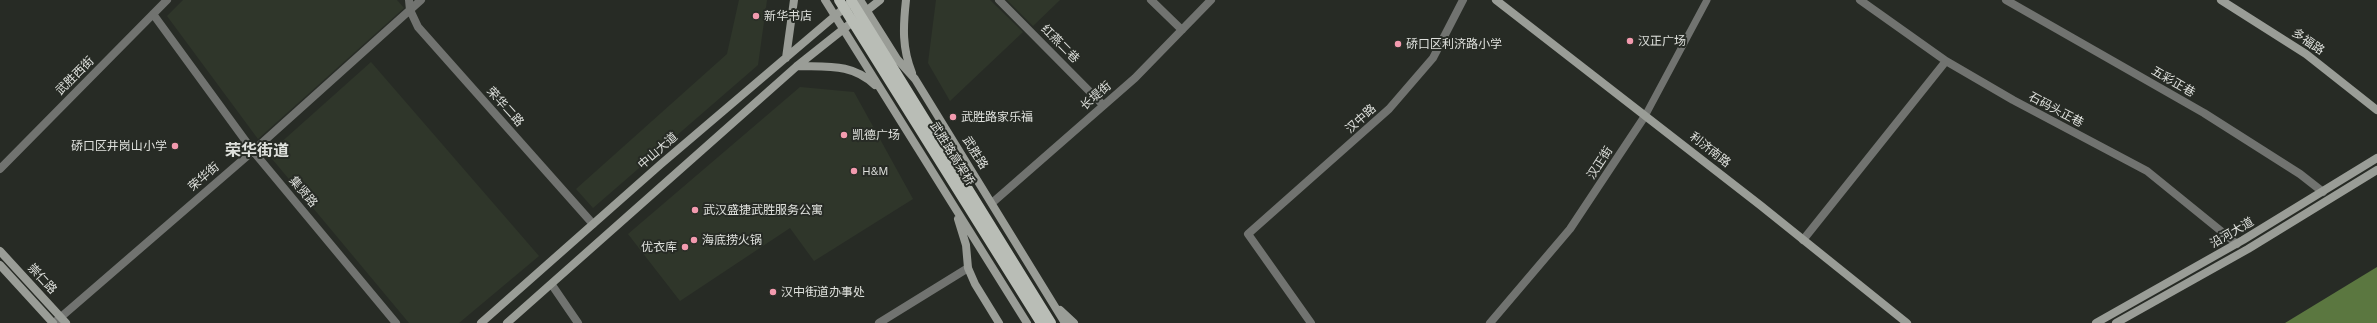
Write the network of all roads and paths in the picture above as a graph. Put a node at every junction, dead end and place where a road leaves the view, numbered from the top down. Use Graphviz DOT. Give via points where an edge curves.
graph roads {
  1 [pos="167,0"];
  2 [pos="410,0"];
  3 [pos="421,0"];
  4 [pos="794,0"];
  5 [pos="825,0"];
  6 [pos="839,0"];
  7 [pos="851,0"];
  8 [pos="854,0"];
  9 [pos="860,0"];
  10 [pos="880,0"];
  11 [pos="906,0"];
  12 [pos="999,0"];
  13 [pos="1151,0"];
  14 [pos="1211,0"];
  15 [pos="1463,0"];
  16 [pos="1496,0"];
  17 [pos="1707,0"];
  18 [pos="1860,0"];
  19 [pos="2006,0"];
  20 [pos="2221,0"];
  21 [pos="410,10"];
  22 [pos="867,10"];
  23 [pos="153,14"];
  24 [pos="835,16"];
  25 [pos="844,29"];
  26 [pos="1182,30"];
  27 [pos="786,58"];
  28 [pos="1946,61"];
  29 [pos="797,66"];
  30 [pos="915,79"];
  31 [pos="880,89"];
  32 [pos="1104,105"];
  33 [pos="2377,110"];
  34 [pos="1645,116"];
  35 [pos="253,151"];
  36 [pos="2377,158"];
  37 [pos="0,169"];
  38 [pos="2377,170"];
  39 [pos="2323,192"];
  40 [pos="992,203"];
  41 [pos="953,205"];
  42 [pos="593,224"];
  43 [pos="1803,240"];
  44 [pos="2237,244"];
  45 [pos="0,251"];
  46 [pos="0,265"];
  47 [pos="968,268"];
  48 [pos="552,285"];
  49 [pos="1053,303"];
  50 [pos="59,322"];
  51 [pos="396,323"];
  52 [pos="481,323"];
  53 [pos="508,323"];
  54 [pos="578,323"];
  55 [pos="879,323"];
  56 [pos="999,323"];
  57 [pos="1027,323"];
  58 [pos="1041,323"];
  59 [pos="1051,323"];
  60 [pos="1065,323"];
  61 [pos="1074,323"];
  62 [pos="1311,323"];
  63 [pos="1490,323"];
  64 [pos="1907,323"];
  65 [pos="2096,323"];
  66 [pos="2116,323"];
  1 -- 23 [label="street, 武胜西街"];
  2 -- 21 [label="street, 荣华二路"];
  3 -- 21 [label="street, 荣华街"];
  4 -- 27 [label="main road"];
  5 -- 24 [label="main road"];
  6 -- 58 [label="main road, 武胜路高架桥, bridge"];
  7 -- 59 [label="main road, 武胜路高架桥, bridge"];
  8 -- 24 [label="main road, 中山大道"];
  9 -- 22 [label="main road, 武胜路"];
  10 -- 22 [label="main road"];
  11 -- 30 [label="main road" via="904,46"];
  12 -- 32 [label="street, 红燕二巷"];
  13 -- 26 [label="street"];
  14 -- 26 [label="street, 长堤街"];
  15 -- 62 [label="street, 汉中路" via="1433,58 1389,109 1248,234"];
  16 -- 34 [label="main road, 利济南路"];
  17 -- 34 [label="street, 汉正街"];
  18 -- 28 [label="street, 石码头正巷"];
  19 -- 39 [label="street, 五彩正巷" via="2204,113 2300,174"];
  20 -- 33 [label="main road, 多福路" via="2306,54"];
  21 -- 35 [label="street, 荣华街"];
  21 -- 42 [label="street, 荣华二路" via="418,27"];
  22 -- 25 [label="main road"];
  22 -- 30 [label="main road, 武胜路" via="897,59"];
  23 -- 35 [label="street, 集贤路"];
  23 -- 37 [label="street, 武胜西街"];
  24 -- 25 [label="main road"];
  24 -- 27 [label="main road, 中山大道"];
  25 -- 29 [label="main road"];
  25 -- 31 [label="main road"];
  26 -- 32 [label="street, 长堤街" via="1135,78"];
  27 -- 42 [label="main road, 中山大道"];
  28 -- 43 [label="street"];
  28 -- 44 [label="street, 石码头正巷" via="2041,116 2147,171"];
  29 -- 31 [label="main road" via="843,67 867,77"];
  29 -- 48 [label="main road"];
  30 -- 40 [label="main road, 武胜路"];
  31 -- 41 [label="main road"];
  32 -- 40 [label="street, 长堤街"];
  34 -- 43 [label="main road, 利济南路"];
  34 -- 63 [label="street, 汉正街" via="1570,229"];
  35 -- 50 [label="street, 荣华街"];
  35 -- 51 [label="street, 集贤路"];
  36 -- 39 [label="main road, 沿河大道"];
  38 -- 66 [label="main road, 沿河大道" via="2248,250"];
  39 -- 44 [label="main road, 沿河大道"];
  40 -- 49 [label="main road, 武胜路"];
  41 -- 47 [label="main road" via="966,245"];
  41 -- 57 [label="main road"];
  42 -- 52 [label="main road, 中山大道"];
  43 -- 64 [label="main road, 利济南路"];
  44 -- 65 [label="main road, 沿河大道"];
  45 -- 50 [label="main road, 崇仁路"];
  46 -- 50 [label="main road, 崇仁路"];
  47 -- 55 [label="street"];
  47 -- 56 [label="main road"];
  48 -- 53 [label="main road"];
  48 -- 54 [label="street"];
  49 -- 60 [label="main road, 武胜路"];
  49 -- 61 [label="main road"];
}
